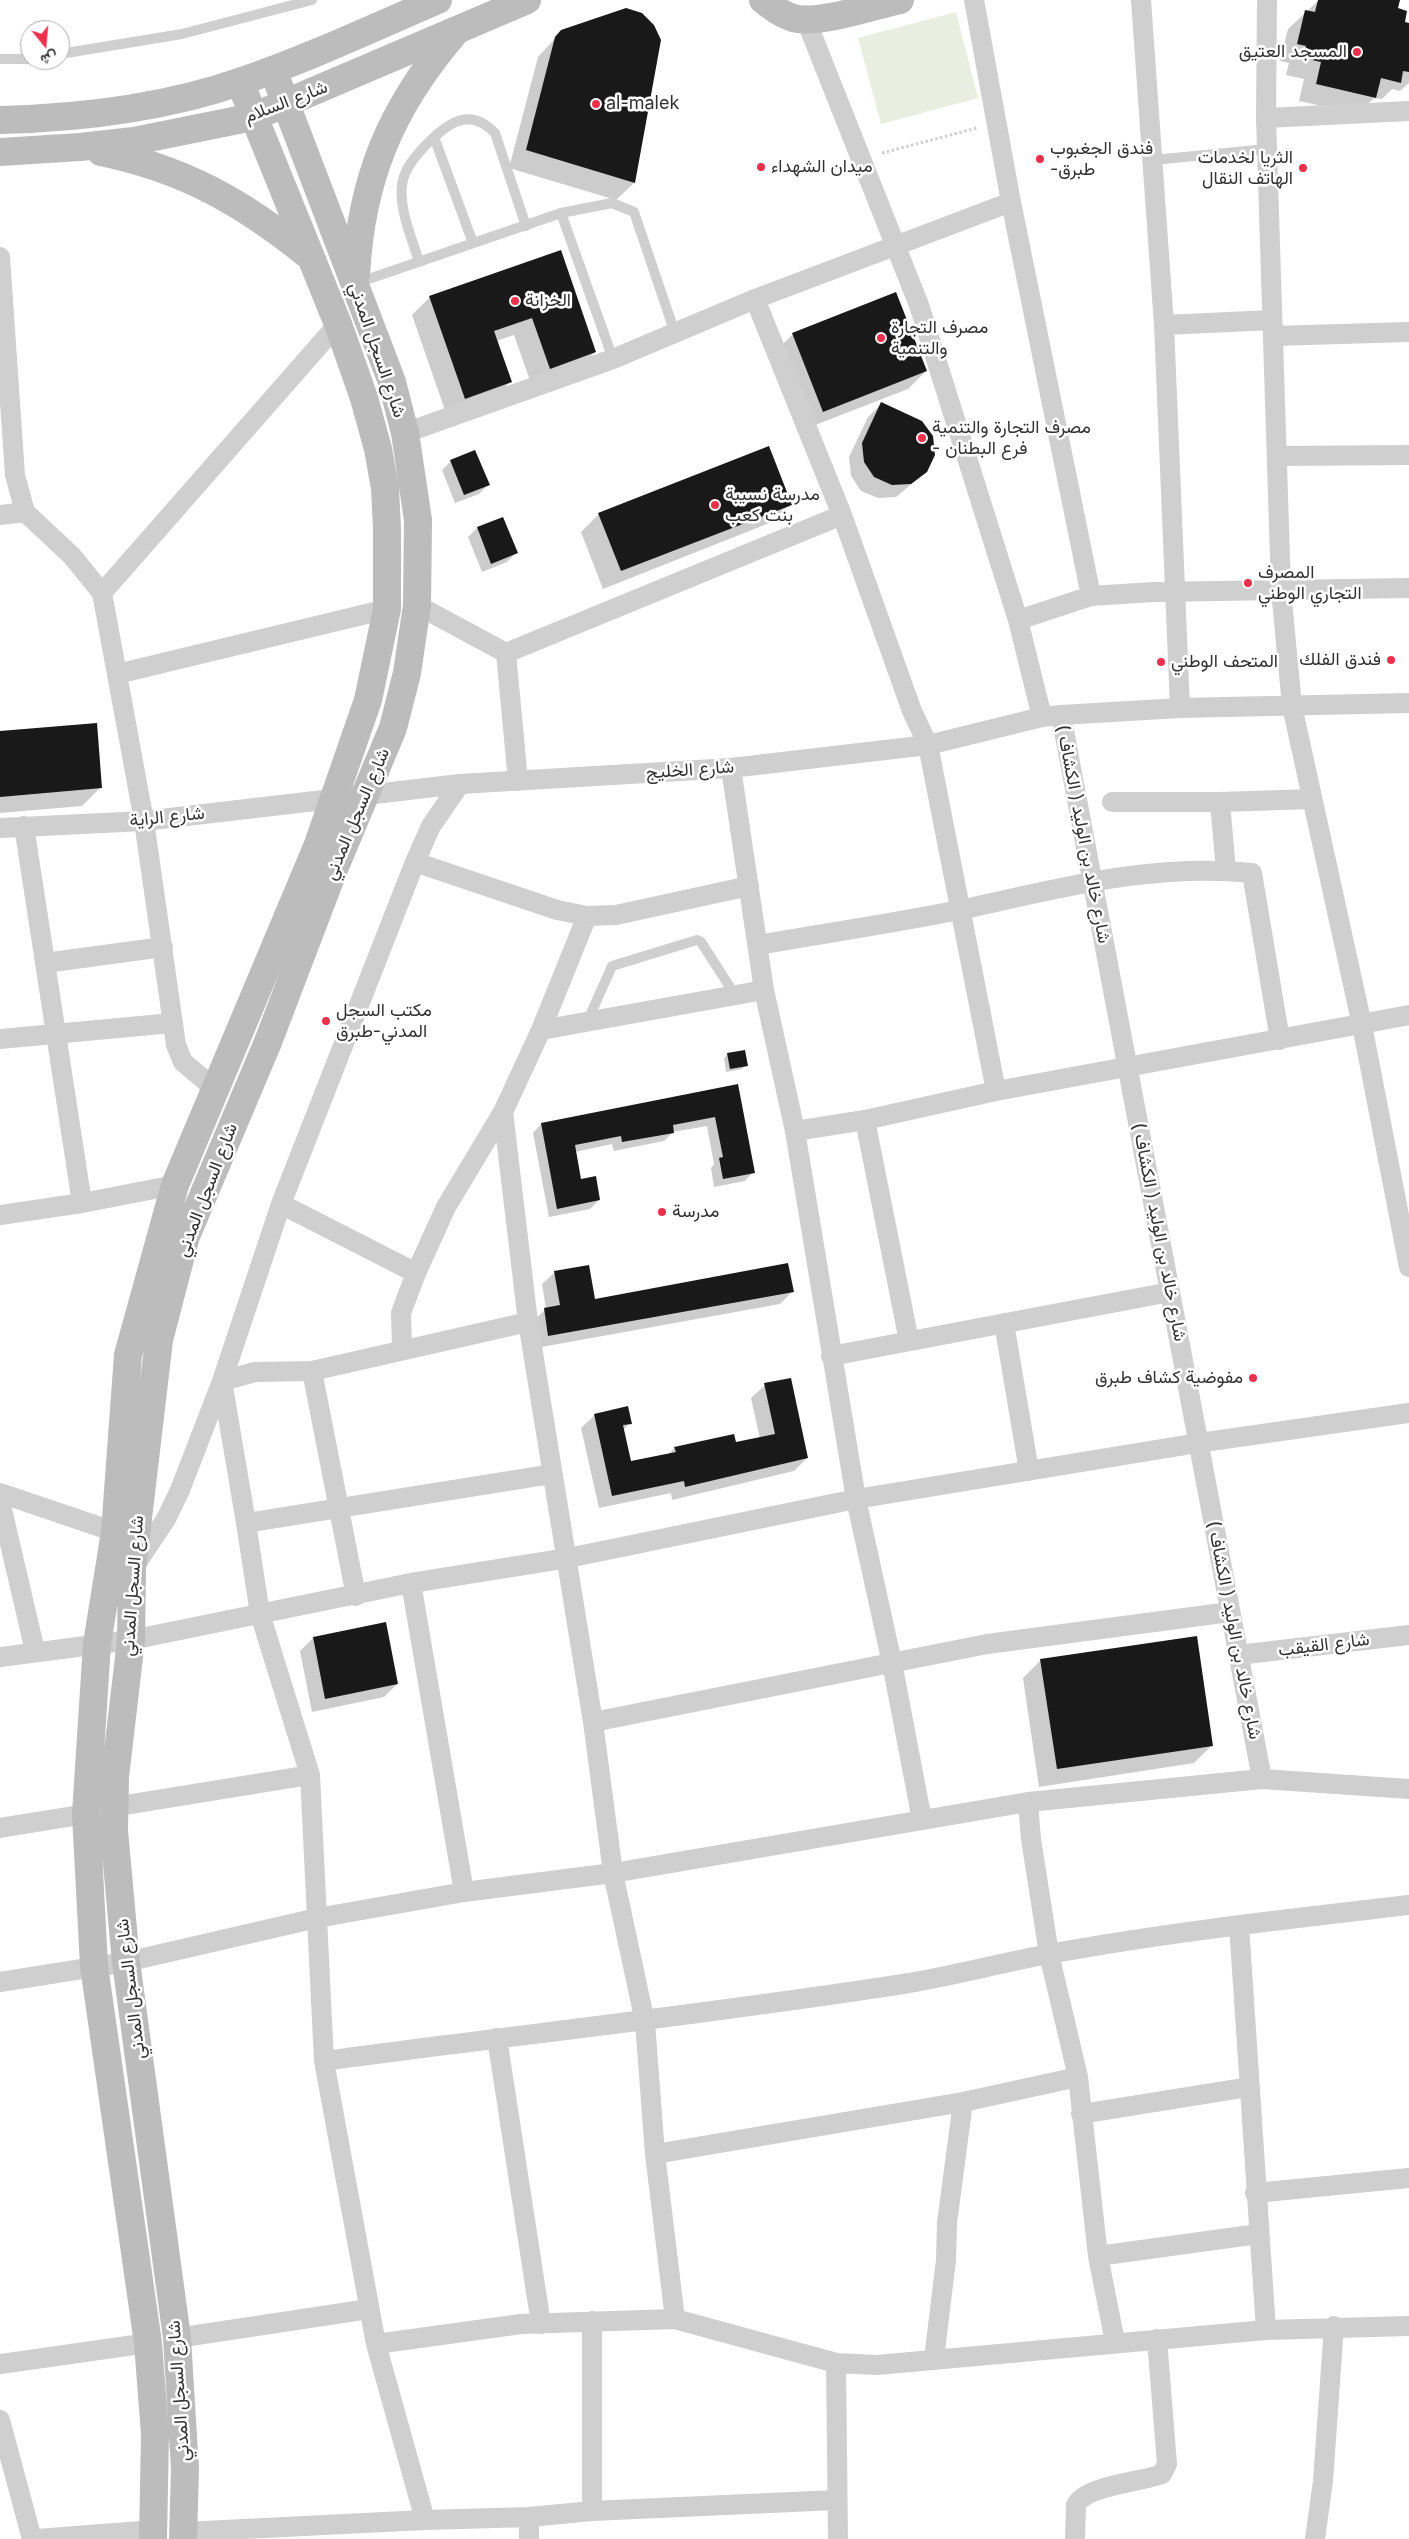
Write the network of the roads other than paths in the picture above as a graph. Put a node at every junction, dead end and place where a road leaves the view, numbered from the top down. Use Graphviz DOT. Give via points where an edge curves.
graph roads {
  1 [pos="312,0"];
  2 [pos="438,0"];
  3 [pos="527,0"];
  4 [pos="763,0"];
  5 [pos="900,0"];
  6 [pos="974,0"];
  7 [pos="1141,0"];
  8 [pos="1267,0"];
  9 [pos="806,20"];
  10 [pos="457,31"];
  11 [pos="70,52"];
  12 [pos="0,59"];
  13 [pos="20,59"];
  14 [pos="274,70"];
  15 [pos="240,82"];
  16 [pos="286,105"];
  17 [pos="1409,111"];
  18 [pos="254,117"];
  19 [pos="1266,118"];
  20 [pos="0,120"];
  21 [pos="434,138"];
  22 [pos="80,147"];
  23 [pos="1267,149"];
  24 [pos="0,152"];
  25 [pos="1153,160"];
  26 [pos="1011,202"];
  27 [pos="561,213"];
  28 [pos="526,226"];
  29 [pos="473,243"];
  30 [pos="896,244"];
  31 [pos="309,256"];
  32 [pos="0,257"];
  33 [pos="418,262"];
  34 [pos="356,284"];
  35 [pos="755,299"];
  36 [pos="338,324"];
  37 [pos="1164,325"];
  38 [pos="1273,328"];
  39 [pos="1409,332"];
  40 [pos="675,333"];
  41 [pos="613,359"];
  42 [pos="404,433"];
  43 [pos="1409,455"];
  44 [pos="1277,456"];
  45 [pos="25,512"];
  46 [pos="0,515"];
  47 [pos="842,515"];
  48 [pos="1409,588"];
  49 [pos="1281,590"];
  50 [pos="102,593"];
  51 [pos="1176,593"];
  52 [pos="1091,596"];
  53 [pos="417,605"];
  54 [pos="387,609"];
  55 [pos="1018,620"];
  56 [pos="506,653"];
  57 [pos="117,674"];
  58 [pos="1409,704"];
  59 [pos="1292,706"];
  60 [pos="1180,708"];
  61 [pos="1051,716"];
  62 [pos="928,745"];
  63 [pos="731,768"];
  64 [pos="518,781"];
  65 [pos="460,784"];
  66 [pos="367,795"];
  67 [pos="334,798"];
  68 [pos="1312,799"];
  69 [pos="1112,802"];
  70 [pos="1220,802"];
  71 [pos="144,820"];
  72 [pos="24,826"];
  73 [pos="0,828"];
  74 [pos="414,862"];
  75 [pos="1226,870"];
  76 [pos="1092,880"];
  77 [pos="749,886"];
  78 [pos="961,909"];
  79 [pos="587,916"];
  80 [pos="758,945"];
  81 [pos="163,947"];
  82 [pos="45,963"];
  83 [pos="764,990"];
  84 [pos="736,995"];
  85 [pos="1409,1016"];
  86 [pos="588,1020"];
  87 [pos="172,1024"];
  88 [pos="1362,1025"];
  89 [pos="540,1030"];
  90 [pos="56,1033"];
  91 [pos="0,1038"];
  92 [pos="1280,1040"];
  93 [pos="1128,1068"];
  94 [pos="214,1088"];
  95 [pos="996,1091"];
  96 [pos="503,1112"];
  97 [pos="864,1120"];
  98 [pos="795,1131"];
  99 [pos="175,1185"];
  100 [pos="82,1203"];
  101 [pos="282,1204"];
  102 [pos="0,1215"];
  103 [pos="1409,1267"];
  104 [pos="416,1273"];
  105 [pos="1170,1292"];
  106 [pos="528,1322"];
  107 [pos="1004,1323"];
  108 [pos="909,1341"];
  109 [pos="402,1349"];
  110 [pos="831,1356"];
  111 [pos="312,1371"];
  112 [pos="222,1381"];
  113 [pos="1409,1413"];
  114 [pos="1198,1443"];
  115 [pos="1029,1471"];
  116 [pos="552,1474"];
  117 [pos="0,1493"];
  118 [pos="856,1499"];
  119 [pos="0,1501"];
  120 [pos="338,1507"];
  121 [pos="246,1523"];
  122 [pos="114,1532"];
  123 [pos="568,1558"];
  124 [pos="132,1569"];
  125 [pos="410,1583"];
  126 [pos="356,1596"];
  127 [pos="1230,1612"];
  128 [pos="260,1614"];
  129 [pos="1409,1635"];
  130 [pos="131,1640"];
  131 [pos="97,1644"];
  132 [pos="35,1651"];
  133 [pos="1238,1655"];
  134 [pos="0,1657"];
  135 [pos="892,1663"];
  136 [pos="593,1722"];
  137 [pos="310,1775"];
  138 [pos="1262,1779"];
  139 [pos="1409,1789"];
  140 [pos="1028,1802"];
  141 [pos="113,1807"];
  142 [pos="86,1814"];
  143 [pos="922,1820"];
  144 [pos="0,1828"];
  145 [pos="613,1873"];
  146 [pos="464,1892"];
  147 [pos="1409,1905"];
  148 [pos="317,1918"];
  149 [pos="1239,1925"];
  150 [pos="1049,1954"];
  151 [pos="126,1962"];
  152 [pos="94,1966"];
  153 [pos="0,1982"];
  154 [pos="645,2022"];
  155 [pos="497,2038"];
  156 [pos="324,2061"];
  157 [pos="1078,2077"];
  158 [pos="1249,2087"];
  159 [pos="963,2102"];
  160 [pos="1081,2114"];
  161 [pos="655,2154"];
  162 [pos="1409,2178"];
  163 [pos="1255,2193"];
  164 [pos="1258,2234"];
  165 [pos="1098,2256"];
  166 [pos="369,2309"];
  167 [pos="675,2319"];
  168 [pos="592,2321"];
  169 [pos="541,2324"];
  170 [pos="1334,2326"];
  171 [pos="1409,2326"];
  172 [pos="1266,2330"];
  173 [pos="177,2338"];
  174 [pos="1157,2339"];
  175 [pos="148,2342"];
  176 [pos="1115,2342"];
  177 [pos="376,2344"];
  178 [pos="934,2359"];
  179 [pos="836,2363"];
  180 [pos="0,2364"];
  181 [pos="0,2420"];
  182 [pos="836,2500"];
  183 [pos="592,2511"];
  184 [pos="529,2517"];
  185 [pos="425,2520"];
  186 [pos="153,2534"];
  187 [pos="184,2536"];
  188 [pos="32,2539"];
  189 [pos="37,2539"];
  190 [pos="529,2539"];
  191 [pos="838,2539"];
  192 [pos="1075,2539"];
  193 [pos="1315,2539"];
  1 -- 11 [label="lane" via="182,34"];
  2 -- 14 [label="street, شارع السلام"];
  3 -- 10 [label="street, شارع السلام"];
  4 -- 9 [label="street" via="784,14"];
  5 -- 9 [label="street"];
  6 -- 26 [label="street"];
  7 -- 25 [label="street"];
  8 -- 19 [label="street"];
  9 -- 30 [label="street, شارع خالد بن الوليد ( الكشاف )"];
  10 -- 16 [label="street, شارع السلام"];
  10 -- 34 [label="street" via="427,66 401,105 381,147 358,237"];
  12 -- 13 [label="lane"];
  14 -- 15 [label="street, شارع السلام"];
  14 -- 16 [label="street, شارع السجل المدني"];
  15 -- 18 [label="street, شارع السجل المدني"];
  15 -- 20 [label="street, شارع السلام" via="139,107 89,115"];
  16 -- 18 [label="street, شارع السلام"];
  16 -- 34 [label="street, شارع السجل المدني"];
  17 -- 19 [label="street"];
  18 -- 22 [label="street, شارع السلام" via="134,141"];
  18 -- 31 [label="street, شارع السجل المدني"];
  19 -- 23 [label="street"];
  21 -- 28 [label="lane" via="443,127 454,121 487,125 495,133"];
  21 -- 29 [label="lane"];
  21 -- 33 [label="lane" via="411,161 402,182 401,198"];
  22 -- 24 [label="street, شارع السلام"];
  22 -- 31 [label="street" via="179,174 226,196"];
  23 -- 25 [label="lane"];
  23 -- 38 [label="street"];
  25 -- 37 [label="street"];
  26 -- 30 [label="street"];
  26 -- 52 [label="street"];
  27 -- 28 [label="lane"];
  27 -- 40 [label="lane" via="612,203 634,212"];
  27 -- 41 [label="lane"];
  28 -- 29 [label="lane"];
  29 -- 33 [label="lane"];
  30 -- 35 [label="street"];
  30 -- 55 [label="street, شارع خالد بن الوليد ( الكشاف )" via="919,305"];
  31 -- 36 [label="street, شارع السجل المدني"];
  32 -- 45 [label="street" via="12,445 15,475"];
  33 -- 34 [label="lane"];
  34 -- 42 [label="street, شارع السجل المدني" via="392,382"];
  35 -- 40 [label="street"];
  35 -- 47 [label="street"];
  36 -- 50 [label="street"];
  36 -- 54 [label="street, شارع السجل المدني" via="364,398 385,488"];
  37 -- 38 [label="street"];
  37 -- 51 [label="street"];
  38 -- 39 [label="street"];
  38 -- 44 [label="street"];
  40 -- 41 [label="street"];
  41 -- 42 [label="street"];
  42 -- 53 [label="street, شارع السجل المدني" via="418,520"];
  43 -- 44 [label="street"];
  44 -- 49 [label="street"];
  45 -- 46 [label="street"];
  45 -- 50 [label="street" via="72,556"];
  47 -- 56 [label="street"];
  47 -- 62 [label="street" via="912,711"];
  48 -- 49 [label="street"];
  49 -- 51 [label="street"];
  49 -- 59 [label="street"];
  50 -- 57 [label="street"];
  51 -- 52 [label="street"];
  51 -- 60 [label="street"];
  52 -- 55 [label="street"];
  53 -- 56 [label="street"];
  53 -- 66 [label="street, شارع السجل المدني" via="407,673 393,728"];
  54 -- 57 [label="street"];
  54 -- 67 [label="street, شارع السجل المدني" via="368,700"];
  55 -- 61 [label="street, شارع خالد بن الوليد ( الكشاف )"];
  56 -- 64 [label="street"];
  57 -- 71 [label="street"];
  58 -- 59 [label="street, شارع الخليج"];
  59 -- 60 [label="street, شارع الخليج"];
  59 -- 68 [label="street"];
  60 -- 61 [label="street, شارع الخليج"];
  61 -- 62 [label="street, شارع الخليج"];
  61 -- 76 [label="street, شارع خالد بن الوليد ( الكشاف )"];
  62 -- 63 [label="street, شارع الخليج"];
  62 -- 78 [label="street"];
  63 -- 64 [label="street, شارع الخليج"];
  63 -- 77 [label="street"];
  64 -- 65 [label="street, شارع الخليج"];
  65 -- 66 [label="street, شارع الخليج"];
  65 -- 74 [label="street" via="431,826"];
  66 -- 67 [label="street, شارع الخليج"];
  66 -- 124 [label="street, شارع السجل المدني" via="186,1236 159,1340"];
  67 -- 71 [label="street, شارع الراية"];
  67 -- 94 [label="street, شارع السجل المدني" via="304,880"];
  68 -- 70 [label="street"];
  68 -- 88 [label="street"];
  69 -- 70 [label="street"];
  70 -- 75 [label="street"];
  71 -- 72 [label="street, شارع الراية"];
  71 -- 81 [label="street"];
  72 -- 73 [label="street, شارع الراية"];
  72 -- 82 [label="street"];
  74 -- 79 [label="street" via="557,910"];
  74 -- 101 [label="street"];
  75 -- 76 [label="street" via="1135,874"];
  75 -- 92 [label="street" via="1252,873"];
  76 -- 78 [label="street"];
  76 -- 93 [label="street, شارع خالد بن الوليد ( الكشاف )"];
  77 -- 79 [label="street" via="616,916"];
  77 -- 80 [label="street"];
  78 -- 80 [label="street"];
  78 -- 95 [label="street"];
  79 -- 89 [label="street"];
  80 -- 83 [label="street"];
  81 -- 82 [label="street"];
  81 -- 87 [label="street"];
  82 -- 90 [label="street"];
  83 -- 84 [label="street"];
  83 -- 98 [label="street"];
  84 -- 86 [label="street"];
  84 -- 86 [label="lane" via="697,940 612,966"];
  85 -- 88 [label="street"];
  86 -- 89 [label="street"];
  87 -- 90 [label="street"];
  87 -- 94 [label="street" via="178,1055"];
  88 -- 92 [label="street"];
  88 -- 103 [label="street"];
  89 -- 96 [label="street"];
  90 -- 91 [label="street"];
  90 -- 100 [label="street"];
  92 -- 93 [label="street"];
  93 -- 95 [label="street"];
  93 -- 105 [label="street, شارع خالد بن الوليد ( الكشاف )"];
  94 -- 99 [label="street, شارع السجل المدني"];
  95 -- 97 [label="street"];
  96 -- 104 [label="street" via="446,1207"];
  96 -- 106 [label="street"];
  97 -- 98 [label="street"];
  97 -- 108 [label="street"];
  98 -- 110 [label="street"];
  99 -- 100 [label="street"];
  99 -- 122 [label="street, شارع السجل المدني" via="128,1355"];
  100 -- 102 [label="street"];
  101 -- 104 [label="street"];
  101 -- 112 [label="street"];
  104 -- 109 [label="street" via="401,1313"];
  105 -- 107 [label="street"];
  105 -- 114 [label="street, شارع خالد بن الوليد ( الكشاف )"];
  106 -- 109 [label="street"];
  106 -- 116 [label="street"];
  107 -- 108 [label="street"];
  107 -- 115 [label="street"];
  108 -- 110 [label="street"];
  109 -- 111 [label="street"];
  110 -- 118 [label="street"];
  111 -- 112 [label="street" via="255,1372"];
  111 -- 120 [label="street"];
  112 -- 121 [label="street"];
  112 -- 124 [label="street" via="166,1520"];
  113 -- 114 [label="street"];
  114 -- 115 [label="street"];
  114 -- 127 [label="street, شارع خالد بن الوليد ( الكشاف )"];
  115 -- 118 [label="street"];
  116 -- 120 [label="street"];
  116 -- 123 [label="street"];
  117 -- 122 [label="street"];
  118 -- 123 [label="street"];
  118 -- 135 [label="street"];
  119 -- 132 [label="street"];
  120 -- 121 [label="street"];
  120 -- 126 [label="street"];
  121 -- 128 [label="street"];
  122 -- 131 [label="street, شارع السجل المدني"];
  123 -- 125 [label="street"];
  123 -- 136 [label="street"];
  124 -- 130 [label="street, شارع السجل المدني"];
  125 -- 126 [label="street"];
  125 -- 146 [label="street"];
  126 -- 128 [label="street"];
  127 -- 133 [label="street, شارع خالد بن الوليد ( الكشاف )"];
  127 -- 135 [label="street" via="987,1644"];
  128 -- 130 [label="street"];
  128 -- 137 [label="street"];
  129 -- 133 [label="street, شارع القيقب"];
  130 -- 131 [label="street"];
  130 -- 141 [label="street, شارع السجل المدني"];
  131 -- 132 [label="street"];
  131 -- 142 [label="street, شارع السجل المدني"];
  132 -- 134 [label="street"];
  133 -- 138 [label="street, شارع خالد بن الوليد ( الكشاف )"];
  135 -- 136 [label="street"];
  135 -- 143 [label="street"];
  136 -- 145 [label="street"];
  137 -- 141 [label="street"];
  137 -- 148 [label="street"];
  138 -- 139 [label="street"];
  138 -- 140 [label="street"];
  140 -- 143 [label="street"];
  140 -- 150 [label="street"];
  141 -- 151 [label="street, شارع السجل المدني"];
  142 -- 144 [label="street"];
  142 -- 152 [label="street, شارع السجل المدني"];
  143 -- 145 [label="street"];
  145 -- 146 [label="street"];
  145 -- 154 [label="street"];
  146 -- 148 [label="street"];
  147 -- 149 [label="street"];
  148 -- 151 [label="street"];
  148 -- 156 [label="street"];
  149 -- 150 [label="street"];
  149 -- 158 [label="street"];
  150 -- 154 [label="street" via="907,1983"];
  150 -- 157 [label="street"];
  151 -- 152 [label="street"];
  151 -- 173 [label="street, شارع السجل المدني"];
  152 -- 153 [label="street"];
  152 -- 175 [label="street, شارع السجل المدني"];
  154 -- 155 [label="street"];
  154 -- 161 [label="street"];
  155 -- 156 [label="street"];
  155 -- 169 [label="street"];
  156 -- 166 [label="street"];
  157 -- 159 [label="street"];
  157 -- 160 [label="street"];
  158 -- 160 [label="street"];
  158 -- 163 [label="street"];
  159 -- 161 [label="street"];
  159 -- 178 [label="street"];
  160 -- 165 [label="street"];
  161 -- 167 [label="street"];
  162 -- 163 [label="street"];
  163 -- 164 [label="street"];
  164 -- 165 [label="street"];
  164 -- 172 [label="street"];
  165 -- 176 [label="street"];
  166 -- 173 [label="street"];
  166 -- 177 [label="street"];
  167 -- 168 [label="street"];
  167 -- 179 [label="street"];
  168 -- 169 [label="street"];
  168 -- 183 [label="street"];
  169 -- 177 [label="street"];
  170 -- 171 [label="street"];
  170 -- 172 [label="street"];
  170 -- 193 [label="street"];
  172 -- 174 [label="street"];
  173 -- 187 [label="street, شارع السجل المدني" via="185,2460"];
  174 -- 176 [label="street"];
  174 -- 192 [label="street" via="1167,2464 1162,2474 1101,2489 1079,2500"];
  175 -- 180 [label="street"];
  175 -- 186 [label="street, شارع السجل المدني" via="154,2434"];
  176 -- 178 [label="street"];
  177 -- 185 [label="street"];
  178 -- 179 [label="street" via="877,2365"];
  179 -- 182 [label="street"];
  181 -- 188 [label="street"];
  182 -- 183 [label="street"];
  182 -- 191 [label="street"];
  183 -- 184 [label="street"];
  184 -- 185 [label="street"];
  184 -- 190 [label="street"];
  185 -- 187 [label="street"];
  186 -- 189 [label="street"];
}
